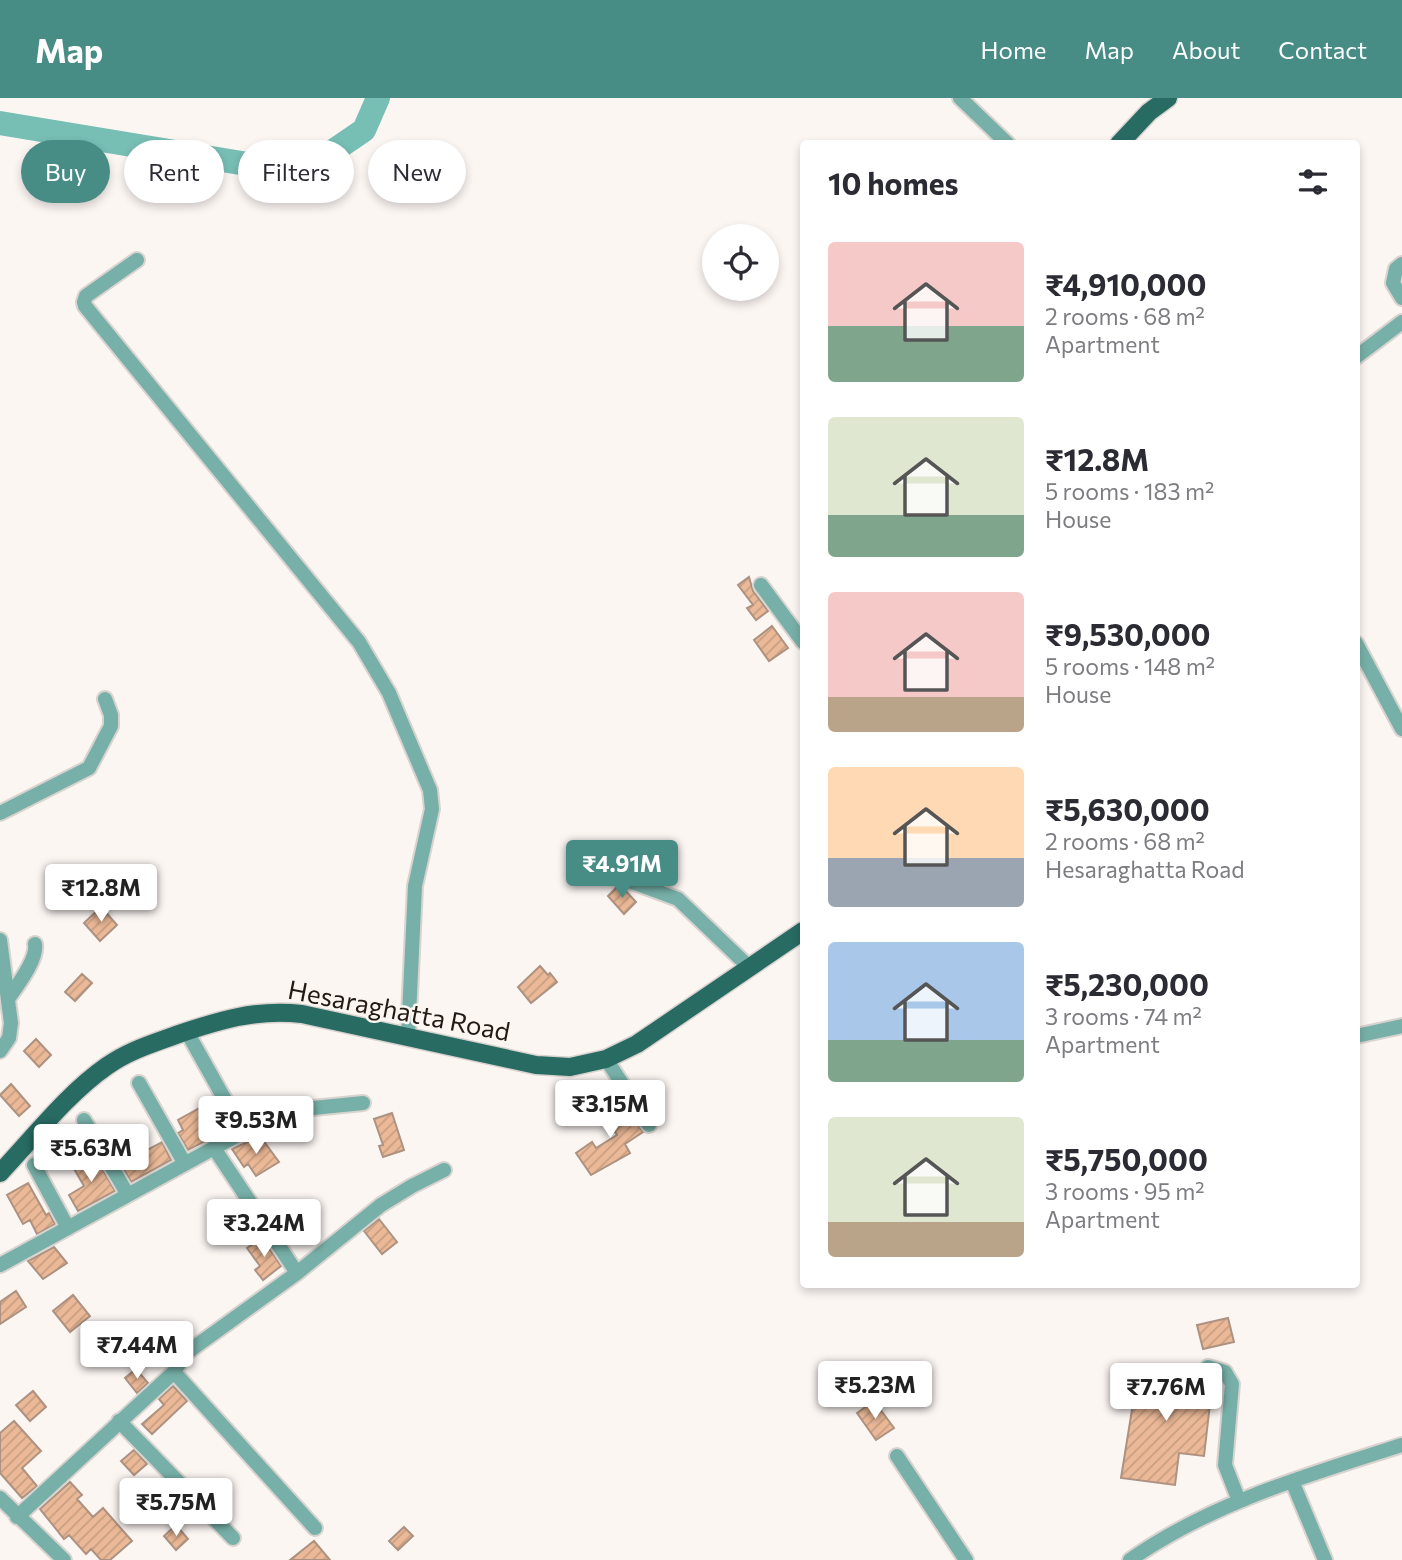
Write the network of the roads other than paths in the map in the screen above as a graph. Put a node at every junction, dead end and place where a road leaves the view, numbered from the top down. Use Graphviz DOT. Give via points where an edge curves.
graph roads {
  1 [pos="960,98"];
  2 [pos="1168,98"];
  3 [pos="999,140"];
  4 [pos="1123,140"];
  5 [pos="137,260"];
  6 [pos="1402,264"];
  7 [pos="1402,298"];
  8 [pos="1402,322"];
  9 [pos="1360,355"];
  10 [pos="761,585"];
  11 [pos="800,638"];
  12 [pos="1360,650"];
  13 [pos="104,699"];
  14 [pos="1402,729"];
  15 [pos="0,813"];
  16 [pos="589,866"];
  17 [pos="800,933"];
  18 [pos="0,940"];
  19 [pos="35,944"];
  20 [pos="750,968"];
  21 [pos="8,999"];
  22 [pos="1402,1027"];
  23 [pos="187,1031"];
  24 [pos="1360,1035"];
  25 [pos="408,1037"];
  26 [pos="0,1051"];
  27 [pos="606,1059"];
  28 [pos="139,1083"];
  29 [pos="363,1103"];
  30 [pos="83,1120"];
  31 [pos="649,1125"];
  32 [pos="243,1132"];
  33 [pos="214,1148"];
  34 [pos="185,1164"];
  35 [pos="33,1166"];
  36 [pos="444,1170"];
  37 [pos="0,1173"];
  38 [pos="128,1195"];
  39 [pos="68,1228"];
  40 [pos="0,1265"];
  41 [pos="297,1273"];
  42 [pos="1208,1367"];
  43 [pos="174,1372"];
  44 [pos="119,1421"];
  45 [pos="1402,1445"];
  46 [pos="897,1456"];
  47 [pos="1292,1481"];
  48 [pos="0,1498"];
  49 [pos="1239,1501"];
  50 [pos="17,1517"];
  51 [pos="315,1528"];
  52 [pos="233,1538"];
  53 [pos="64,1560"];
  54 [pos="966,1560"];
  55 [pos="1130,1560"];
  56 [pos="1325,1560"];
  1 -- 3 [label="street"];
  2 -- 4 [label="main road"];
  5 -- 25 [label="street" via="86,296 85,306 359,642 389,693 430,790 432,809 415,886"];
  6 -- 7 [label="street" via="1396,268 1393,283"];
  8 -- 9 [label="street"];
  10 -- 11 [label="street"];
  12 -- 14 [label="street"];
  13 -- 15 [label="street" via="111,726 89,768"];
  16 -- 20 [label="street" via="678,899"];
  17 -- 20 [label="main road, Hesaraghatta Road"];
  18 -- 21 [label="street"];
  19 -- 21 [label="street" via="27,971"];
  20 -- 27 [label="main road, Hesaraghatta Road" via="637,1044"];
  21 -- 26 [label="street" via="9,1038"];
  22 -- 24 [label="street"];
  23 -- 25 [label="main road, Hesaraghatta Road" via="231,1017 284,1012"];
  23 -- 32 [label="street"];
  23 -- 37 [label="main road, Hesaraghatta Road" via="132,1051 105,1067"];
  25 -- 27 [label="main road, Hesaraghatta Road" via="561,1068"];
  27 -- 31 [label="street"];
  28 -- 34 [label="street"];
  29 -- 32 [label="street" via="303,1109"];
  30 -- 38 [label="street"];
  32 -- 33 [label="street"];
  33 -- 34 [label="street"];
  33 -- 41 [label="street"];
  34 -- 38 [label="street"];
  35 -- 39 [label="street"];
  36 -- 41 [label="street" via="381,1205"];
  38 -- 39 [label="street"];
  39 -- 40 [label="street"];
  41 -- 43 [label="street" via="185,1354"];
  42 -- 49 [label="street" via="1225,1372 1232,1384 1225,1465"];
  43 -- 44 [label="street"];
  43 -- 51 [label="street"];
  44 -- 50 [label="street"];
  44 -- 52 [label="street"];
  45 -- 47 [label="street"];
  46 -- 54 [label="street"];
  47 -- 49 [label="street"];
  47 -- 56 [label="street"];
  48 -- 50 [label="street"];
  49 -- 55 [label="street" via="1187,1524"];
  50 -- 53 [label="street"];
}
